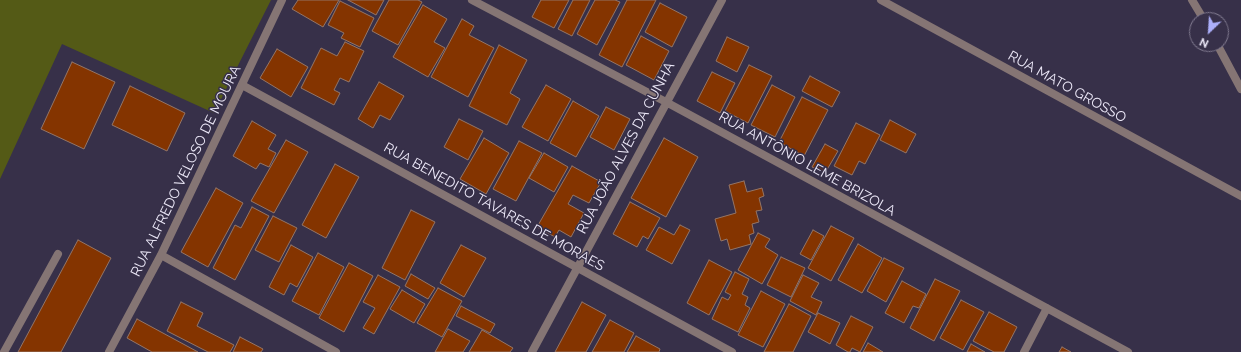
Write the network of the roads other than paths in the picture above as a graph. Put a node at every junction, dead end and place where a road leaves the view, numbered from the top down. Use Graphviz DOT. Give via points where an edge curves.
graph roads {
  1 [pos="282,0"];
  2 [pos="472,0"];
  3 [pos="722,0"];
  4 [pos="881,0"];
  5 [pos="1192,0"];
  6 [pos="1199,12"];
  7 [pos="1221,52"];
  8 [pos="242,85"];
  9 [pos="1241,89"];
  10 [pos="666,102"];
  11 [pos="1241,196"];
  12 [pos="58,254"];
  13 [pos="161,255"];
  14 [pos="577,268"];
  15 [pos="1047,308"];
  16 [pos="4,352"];
  17 [pos="109,352"];
  18 [pos="336,352"];
  19 [pos="532,352"];
  20 [pos="732,352"];
  21 [pos="1024,352"];
  22 [pos="1128,352"];
  1 -- 8 [label="street, RUA ALFREDO VELOSO DE MOURA"];
  2 -- 10 [label="street, RUA ANTÔNIO LEME BRIZOLA"];
  3 -- 10 [label="street, RUA JOÃO ALVES DA CUNHA"];
  4 -- 11 [label="street, RUA MATO GROSSO"];
  5 -- 6 [label="street"];
  7 -- 9 [label="street"];
  8 -- 13 [label="street, RUA ALFREDO VELOSO DE MOURA"];
  8 -- 14 [label="street, RUA BENEDITO TAVARES DE MORAES"];
  10 -- 14 [label="street, RUA JOÃO ALVES DA CUNHA"];
  10 -- 15 [label="street, RUA ANTÔNIO LEME BRIZOLA"];
  12 -- 16 [label="street"];
  13 -- 17 [label="street, RUA ALFREDO VELOSO DE MOURA"];
  13 -- 18 [label="street"];
  14 -- 19 [label="street, RUA JOÃO ALVES DA CUNHA"];
  14 -- 20 [label="street, RUA BENEDITO TAVARES DE MORAES"];
  15 -- 21 [label="street"];
  15 -- 22 [label="street, RUA ANTÔNIO LEME BRIZOLA"];
}
